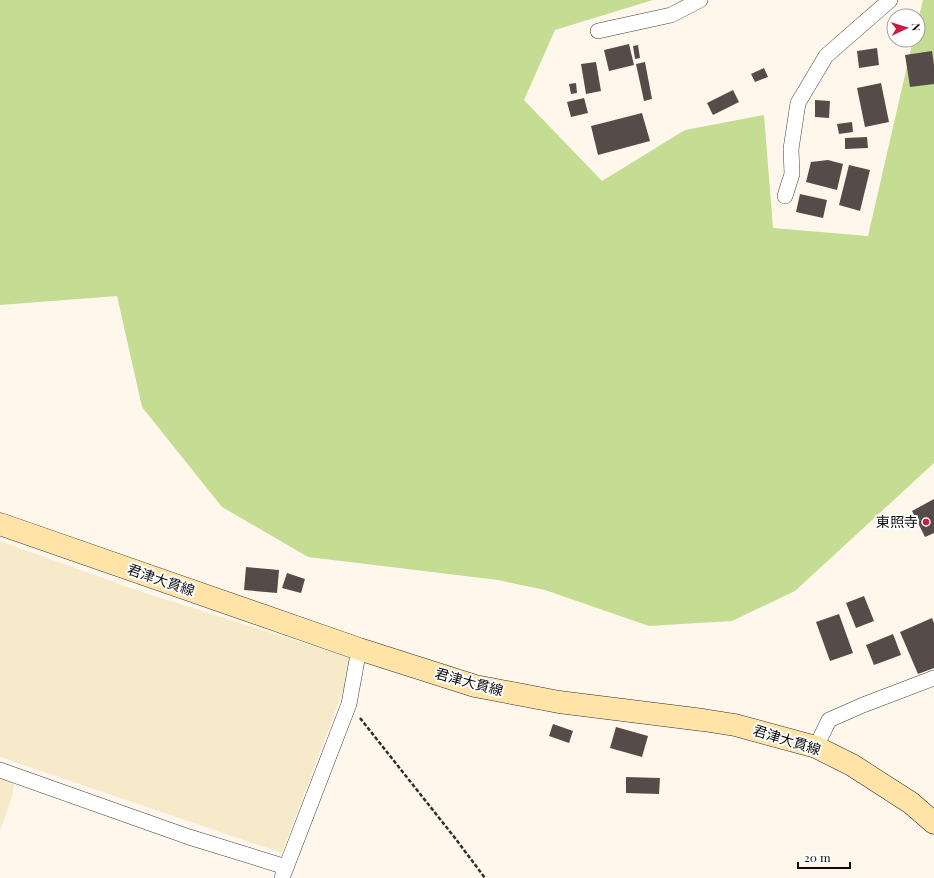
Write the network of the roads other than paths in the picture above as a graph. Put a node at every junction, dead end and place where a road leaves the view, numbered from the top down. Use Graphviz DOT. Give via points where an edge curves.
graph roads {
  1 [pos="700,0"];
  2 [pos="890,0"];
  3 [pos="598,31"];
  4 [pos="786,196"];
  5 [pos="0,524"];
  6 [pos="360,649"];
  7 [pos="934,678"];
  8 [pos="816,747"];
  9 [pos="0,770"];
  10 [pos="934,823"];
  11 [pos="284,873"];
  1 -- 3 [label="street" via="671,15"];
  2 -- 4 [label="street" via="826,56 798,103 791,149 792,174"];
  5 -- 6 [label="main road, 君津大貫線"];
  6 -- 8 [label="main road, 君津大貫線" via="475,686 559,702 735,725"];
  6 -- 11 [label="street" via="349,704"];
  7 -- 8 [label="street" via="829,720"];
  8 -- 10 [label="main road, 君津大貫線" via="852,764 911,803"];
  9 -- 11 [label="street"];
}
